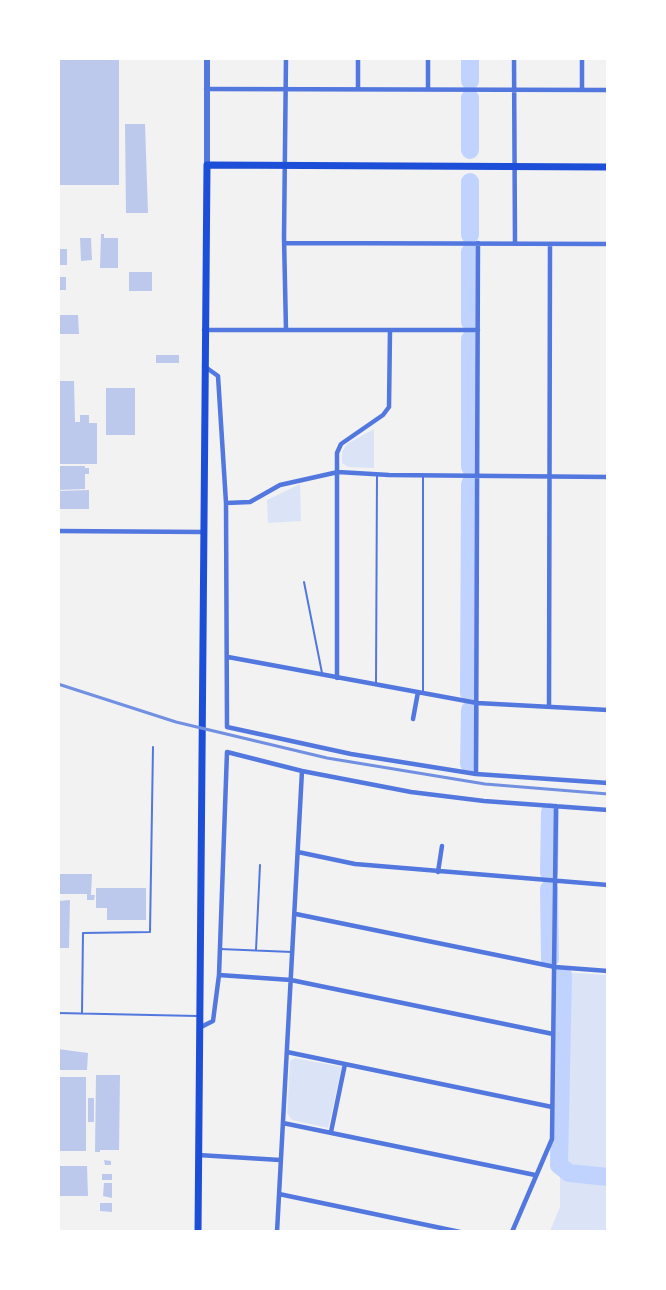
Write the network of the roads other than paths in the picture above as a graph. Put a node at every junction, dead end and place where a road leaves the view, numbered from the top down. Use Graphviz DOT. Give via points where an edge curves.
graph roads {
  1 [pos="207,58"];
  2 [pos="286,58"];
  3 [pos="358,58"];
  4 [pos="428,58"];
  5 [pos="514,58"];
  6 [pos="582,58"];
  7 [pos="286,88"];
  8 [pos="206,89"];
  9 [pos="358,89"];
  10 [pos="428,89"];
  11 [pos="514,89"];
  12 [pos="582,90"];
  13 [pos="608,90"];
  14 [pos="207,165"];
  15 [pos="284,165"];
  16 [pos="515,167"];
  17 [pos="608,167"];
  18 [pos="286,243"];
  19 [pos="478,243"];
  20 [pos="515,243"];
  21 [pos="550,244"];
  22 [pos="608,244"];
  23 [pos="204,330"];
  24 [pos="286,330"];
  25 [pos="390,330"];
  26 [pos="478,330"];
  27 [pos="204,366"];
  28 [pos="338,472"];
  29 [pos="377,474"];
  30 [pos="550,475"];
  31 [pos="423,476"];
  32 [pos="477,476"];
  33 [pos="608,477"];
  34 [pos="226,503"];
  35 [pos="58,531"];
  36 [pos="204,532"];
  37 [pos="304,582"];
  38 [pos="228,657"];
  39 [pos="322,675"];
  40 [pos="337,678"];
  41 [pos="376,684"];
  42 [pos="420,692"];
  43 [pos="477,703"];
  44 [pos="549,707"];
  45 [pos="608,710"];
  46 [pos="413,719"];
  47 [pos="153,747"];
  48 [pos="302,771"];
  49 [pos="476,774"];
  50 [pos="608,783"];
  51 [pos="556,806"];
  52 [pos="608,810"];
  53 [pos="442,846"];
  54 [pos="298,852"];
  55 [pos="260,865"];
  56 [pos="438,872"];
  57 [pos="556,882"];
  58 [pos="608,885"];
  59 [pos="296,914"];
  60 [pos="220,949"];
  61 [pos="256,950"];
  62 [pos="293,952"];
  63 [pos="555,967"];
  64 [pos="608,971"];
  65 [pos="219,975"];
  66 [pos="291,980"];
  67 [pos="58,1013"];
  68 [pos="82,1014"];
  69 [pos="200,1016"];
  70 [pos="199,1028"];
  71 [pos="553,1034"];
  72 [pos="287,1052"];
  73 [pos="345,1064"];
  74 [pos="552,1107"];
  75 [pos="283,1123"];
  76 [pos="331,1132"];
  77 [pos="198,1155"];
  78 [pos="280,1160"];
  79 [pos="535,1175"];
  80 [pos="279,1194"];
  81 [pos="198,1232"];
  82 [pos="277,1232"];
  83 [pos="460,1232"];
  84 [pos="512,1232"];
  1 -- 8 [label="street"];
  2 -- 7 [label="street"];
  3 -- 9 [label="street"];
  4 -- 10 [label="street"];
  5 -- 11 [label="street"];
  6 -- 12 [label="street"];
  7 -- 8 [label="street"];
  7 -- 9 [label="street"];
  7 -- 15 [label="street"];
  8 -- 14 [label="street"];
  9 -- 10 [label="street"];
  10 -- 11 [label="street"];
  11 -- 12 [label="street"];
  11 -- 16 [label="street"];
  12 -- 13 [label="street"];
  14 -- 15 [label="main road"];
  14 -- 23 [label="main road"];
  15 -- 16 [label="main road"];
  15 -- 18 [label="street"];
  16 -- 17 [label="main road"];
  16 -- 20 [label="street"];
  18 -- 19 [label="street"];
  18 -- 24 [label="street"];
  19 -- 20 [label="street"];
  19 -- 26 [label="street"];
  20 -- 21 [label="street"];
  21 -- 22 [label="street"];
  21 -- 30 [label="street"];
  23 -- 24 [label="street"];
  23 -- 27 [label="main road"];
  24 -- 25 [label="street"];
  25 -- 26 [label="street"];
  25 -- 28 [label="street" via="389,406 383,415 341,444 337,453"];
  26 -- 32 [label="street"];
  27 -- 34 [label="street" via="218,376"];
  27 -- 36 [label="main road"];
  28 -- 29 [label="street"];
  28 -- 34 [label="street" via="280,485 250,502"];
  28 -- 40 [label="street"];
  29 -- 31 [label="street"];
  29 -- 41 [label="lane"];
  30 -- 32 [label="street"];
  30 -- 33 [label="street"];
  30 -- 44 [label="street"];
  31 -- 32 [label="street"];
  31 -- 42 [label="lane"];
  32 -- 43 [label="street"];
  34 -- 38 [label="street"];
  35 -- 36 [label="street"];
  36 -- 69 [label="main road"];
  37 -- 39 [label="lane"];
  38 -- 39 [label="street"];
  38 -- 49 [label="street" via="227,727 351,754"];
  39 -- 40 [label="street"];
  40 -- 41 [label="street"];
  41 -- 42 [label="street"];
  42 -- 43 [label="street"];
  42 -- 46 [label="street"];
  43 -- 44 [label="street"];
  43 -- 49 [label="street"];
  44 -- 45 [label="street"];
  47 -- 68 [label="lane" via="150,932 83,933"];
  48 -- 51 [label="street" via="411,792"];
  48 -- 54 [label="street"];
  48 -- 60 [label="street" via="227,752"];
  49 -- 50 [label="street"];
  51 -- 52 [label="street"];
  51 -- 57 [label="street"];
  53 -- 56 [label="street"];
  54 -- 56 [label="street" via="355,864"];
  54 -- 59 [label="street"];
  55 -- 61 [label="lane"];
  56 -- 57 [label="street"];
  57 -- 58 [label="street"];
  57 -- 63 [label="street"];
  59 -- 62 [label="street"];
  59 -- 63 [label="street"];
  60 -- 61 [label="lane"];
  60 -- 65 [label="street"];
  61 -- 62 [label="lane"];
  62 -- 66 [label="street"];
  63 -- 64 [label="street"];
  63 -- 71 [label="street"];
  65 -- 66 [label="street"];
  65 -- 70 [label="street" via="213,1021"];
  66 -- 71 [label="street"];
  66 -- 72 [label="street"];
  67 -- 68 [label="lane"];
  68 -- 69 [label="lane"];
  69 -- 70 [label="main road"];
  70 -- 77 [label="main road"];
  71 -- 74 [label="street"];
  72 -- 73 [label="street"];
  72 -- 75 [label="street"];
  73 -- 74 [label="street"];
  73 -- 76 [label="street"];
  74 -- 79 [label="street" via="552,1139"];
  75 -- 76 [label="street"];
  75 -- 78 [label="street"];
  76 -- 79 [label="street"];
  77 -- 78 [label="street"];
  77 -- 81 [label="main road"];
  78 -- 80 [label="street"];
  79 -- 84 [label="street"];
  80 -- 82 [label="street"];
  80 -- 83 [label="street"];
}
